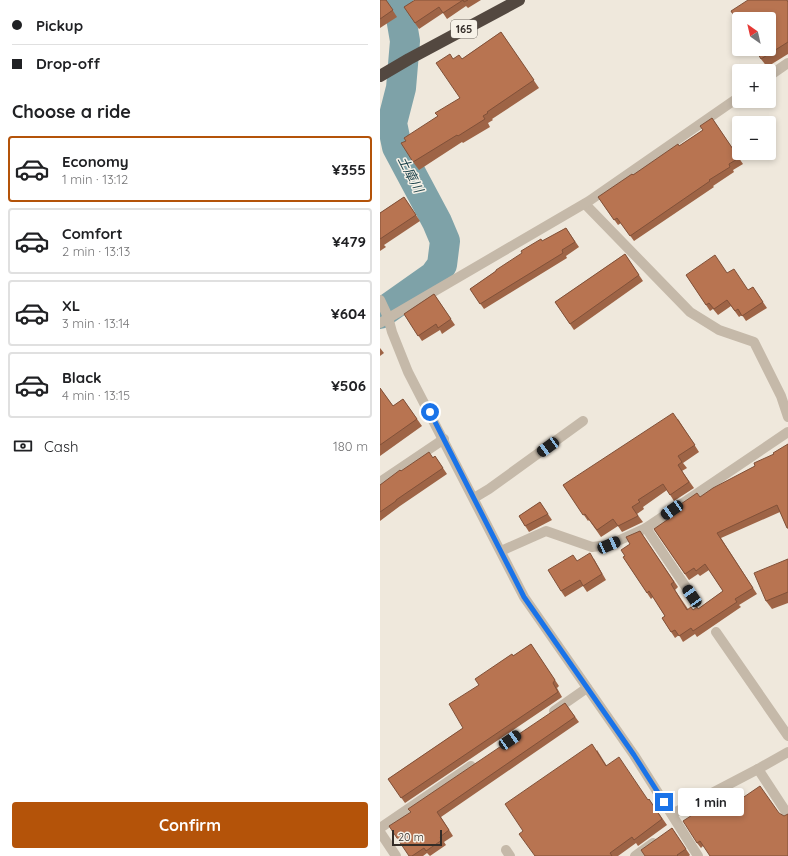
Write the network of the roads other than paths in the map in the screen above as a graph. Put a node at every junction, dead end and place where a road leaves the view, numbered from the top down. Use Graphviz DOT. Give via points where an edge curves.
graph roads {
  1 [pos="519,0"];
  2 [pos="788,63"];
  3 [pos="776,71"];
  4 [pos="380,76"];
  5 [pos="732,102"];
  6 [pos="585,204"];
  7 [pos="380,300"];
  8 [pos="384,320"];
  9 [pos="788,417"];
  10 [pos="583,421"];
  11 [pos="788,432"];
  12 [pos="444,439"];
  13 [pos="380,482"];
  14 [pos="474,498"];
  15 [pos="646,528"];
  16 [pos="501,551"];
  17 [pos="692,596"];
  18 [pos="716,632"];
  19 [pos="587,688"];
  20 [pos="548,714"];
  21 [pos="788,736"];
  22 [pos="788,752"];
  23 [pos="477,762"];
  24 [pos="758,769"];
  25 [pos="672,814"];
  26 [pos="788,815"];
  27 [pos="380,828"];
  28 [pos="380,832"];
  29 [pos="660,838"];
  30 [pos="396,856"];
  31 [pos="635,856"];
  32 [pos="698,856"];
  1 -- 4 [label="highway, 165"];
  2 -- 3 [label="street"];
  5 -- 6 [label="street"];
  6 -- 8 [label="street"];
  6 -- 9 [label="street" via="690,312 719,330 754,342 781,396"];
  7 -- 8 [label="street"];
  8 -- 12 [label="street"];
  10 -- 14 [label="street"];
  11 -- 15 [label="street"];
  12 -- 13 [label="street"];
  12 -- 14 [label="street"];
  14 -- 16 [label="street"];
  15 -- 16 [label="street" via="609,545 592,546 546,531"];
  15 -- 17 [label="street"];
  16 -- 19 [label="street" via="524,597"];
  18 -- 21 [label="street"];
  19 -- 20 [label="street"];
  19 -- 25 [label="street"];
  22 -- 24 [label="street"];
  23 -- 27 [label="street"];
  24 -- 25 [label="street"];
  24 -- 26 [label="street"];
  25 -- 32 [label="street" via="675,827"];
  28 -- 30 [label="street"];
  29 -- 31 [label="street"];
}
